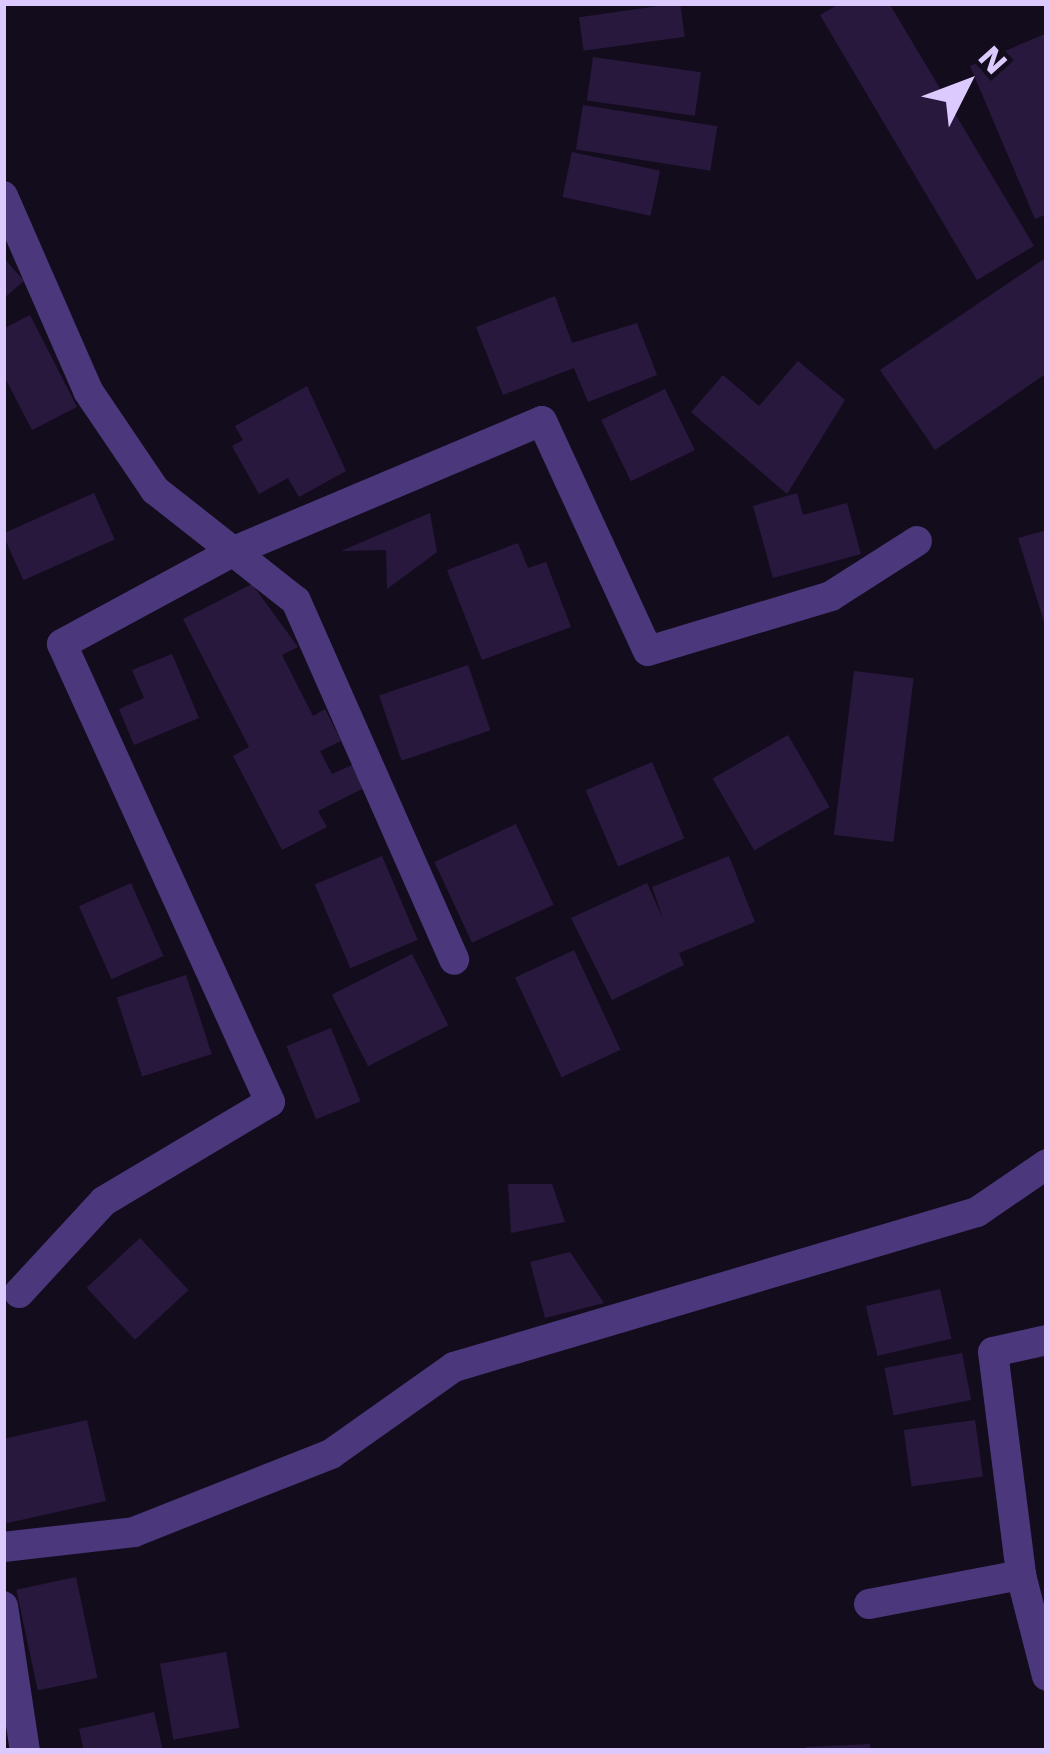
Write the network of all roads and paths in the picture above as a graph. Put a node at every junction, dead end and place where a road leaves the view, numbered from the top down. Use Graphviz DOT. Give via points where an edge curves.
graph roads {
  1 [pos="3,196"];
  2 [pos="917,542"];
  3 [pos="233,551"];
  4 [pos="454,960"];
  5 [pos="1047,1164"];
  6 [pos="20,1293"];
  7 [pos="1047,1340"];
  8 [pos="3,1546"];
  9 [pos="1022,1575"];
  10 [pos="869,1604"];
  11 [pos="3,1606"];
  12 [pos="1047,1676"];
  13 [pos="25,1751"];
  1 -- 3 [label="street" via="88,391 155,490"];
  2 -- 3 [label="street" via="831,596 648,651 542,421"];
  3 -- 4 [label="street" via="296,601"];
  3 -- 6 [label="street" via="62,644 270,1102 104,1201"];
  5 -- 8 [label="street" via="977,1212 454,1367 331,1454 134,1532"];
  7 -- 9 [label="street" via="993,1352"];
  9 -- 10 [label="street"];
  9 -- 12 [label="street"];
  11 -- 13 [label="street"];
}
